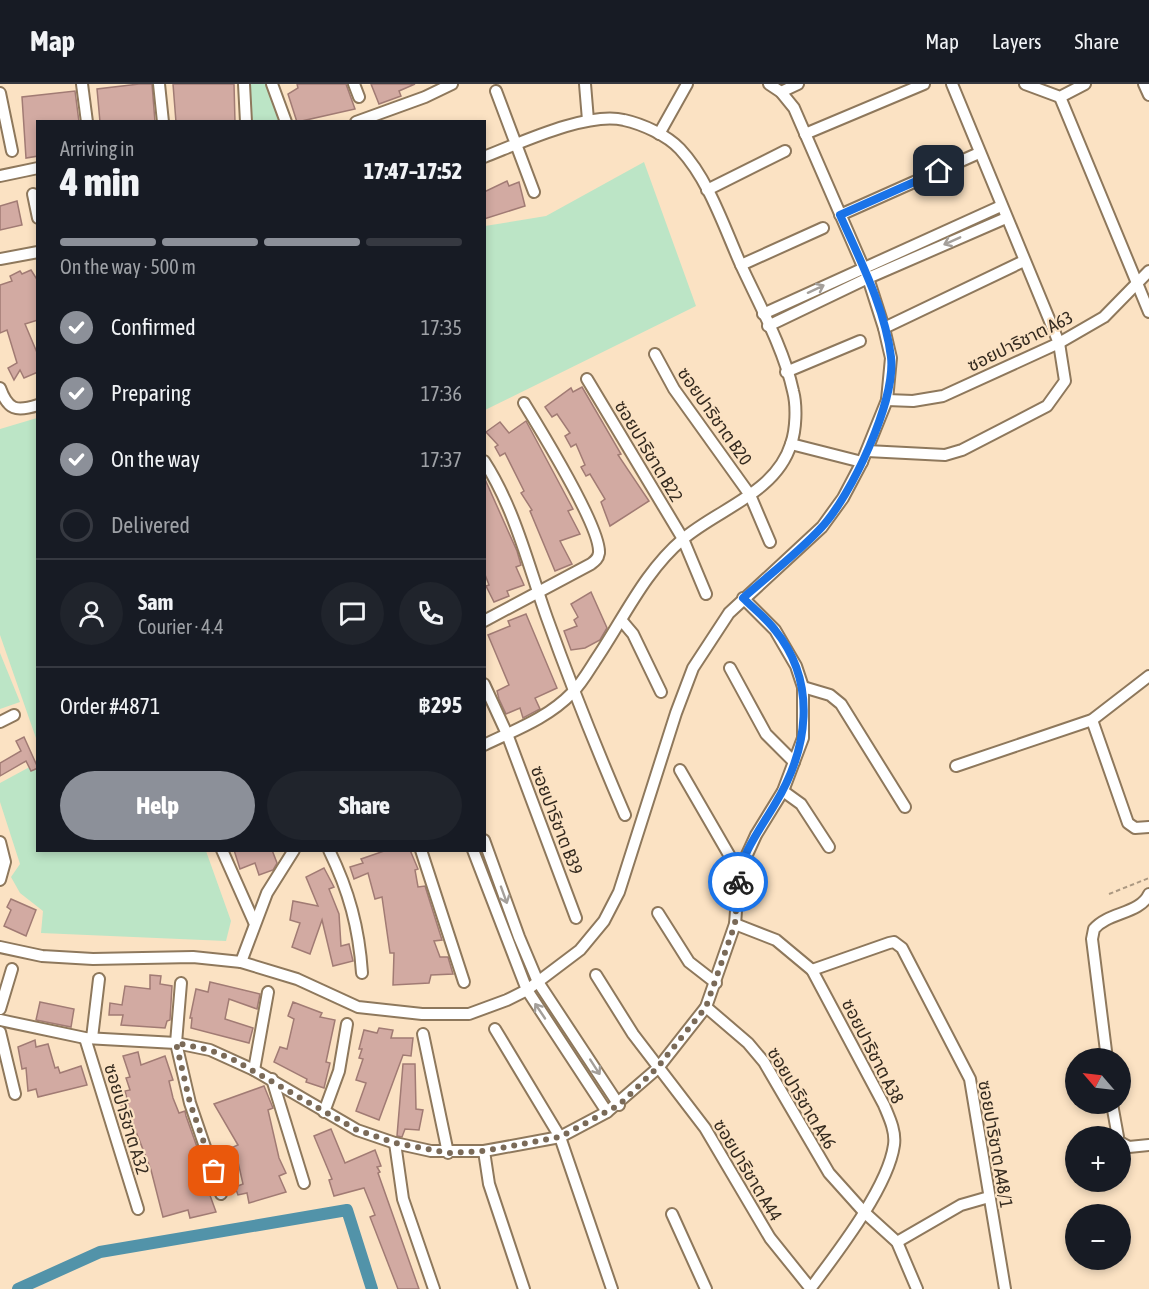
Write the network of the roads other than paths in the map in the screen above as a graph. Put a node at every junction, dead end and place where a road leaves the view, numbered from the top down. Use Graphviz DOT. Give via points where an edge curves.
graph roads {
  1 [pos="82,84"];
  2 [pos="159,84"];
  3 [pos="244,84"];
  4 [pos="272,84"];
  5 [pos="354,84"];
  6 [pos="452,84"];
  7 [pos="585,84"];
  8 [pos="687,84"];
  9 [pos="769,84"];
  10 [pos="798,84"];
  11 [pos="924,84"];
  12 [pos="952,84"];
  13 [pos="1024,84"];
  14 [pos="1085,84"];
  15 [pos="1144,84"];
  16 [pos="1041,87"];
  17 [pos="496,91"];
  18 [pos="781,92"];
  19 [pos="0,93"];
  20 [pos="1149,95"];
  21 [pos="358,97"];
  22 [pos="1060,97"];
  23 [pos="87,120"];
  24 [pos="163,120"];
  25 [pos="246,120"];
  26 [pos="285,120"];
  27 [pos="362,120"];
  28 [pos="588,120"];
  29 [pos="659,134"];
  30 [pos="805,134"];
  31 [pos="516,145"];
  32 [pos="12,151"];
  33 [pos="785,151"];
  34 [pos="979,153"];
  35 [pos="486,156"];
  36 [pos="36,168"];
  37 [pos="0,176"];
  38 [pos="707,190"];
  39 [pos="534,192"];
  40 [pos="33,194"];
  41 [pos="1001,206"];
  42 [pos="36,208"];
  43 [pos="840,215"];
  44 [pos="1006,218"];
  45 [pos="823,228"];
  46 [pos="36,252"];
  47 [pos="0,259"];
  48 [pos="1024,261"];
  49 [pos="741,265"];
  50 [pos="863,267"];
  51 [pos="1149,271"];
  52 [pos="868,278"];
  53 [pos="1136,282"];
  54 [pos="1149,312"];
  55 [pos="764,314"];
  56 [pos="768,326"];
  57 [pos="884,328"];
  58 [pos="860,341"];
  59 [pos="1059,343"];
  60 [pos="655,354"];
  61 [pos="786,372"];
  62 [pos="587,379"];
  63 [pos="0,388"];
  64 [pos="887,400"];
  65 [pos="524,403"];
  66 [pos="34,406"];
  67 [pos="791,444"];
  68 [pos="867,451"];
  69 [pos="862,462"];
  70 [pos="486,465"];
  71 [pos="750,495"];
  72 [pos="683,539"];
  73 [pos="770,542"];
  74 [pos="537,591"];
  75 [pos="706,594"];
  76 [pos="743,598"];
  77 [pos="486,620"];
  78 [pos="622,621"];
  79 [pos="730,668"];
  80 [pos="1149,676"];
  81 [pos="803,687"];
  82 [pos="486,688"];
  83 [pos="661,692"];
  84 [pos="573,693"];
  85 [pos="15,715"];
  86 [pos="1092,720"];
  87 [pos="0,722"];
  88 [pos="507,734"];
  89 [pos="486,744"];
  90 [pos="794,762"];
  91 [pos="956,766"];
  92 [pos="680,770"];
  93 [pos="783,791"];
  94 [pos="905,807"];
  95 [pos="624,815"];
  96 [pos="1149,827"];
  97 [pos="0,842"];
  98 [pos="486,846"];
  99 [pos="829,847"];
  100 [pos="223,852"];
  101 [pos="293,852"];
  102 [pos="330,852"];
  103 [pos="422,852"];
  104 [pos="475,852"];
  105 [pos="739,872"];
  106 [pos="0,880"];
  107 [pos="1149,894"];
  108 [pos="658,913"];
  109 [pos="576,918"];
  110 [pos="254,922"];
  111 [pos="735,924"];
  112 [pos="0,947"];
  113 [pos="241,962"];
  114 [pos="12,969"];
  115 [pos="812,970"];
  116 [pos="362,973"];
  117 [pos="596,975"];
  118 [pos="99,979"];
  119 [pos="464,982"];
  120 [pos="538,982"];
  121 [pos="181,983"];
  122 [pos="716,983"];
  123 [pos="527,990"];
  124 [pos="268,992"];
  125 [pos="706,1007"];
  126 [pos="0,1009"];
  127 [pos="0,1020"];
  128 [pos="347,1024"];
  129 [pos="495,1029"];
  130 [pos="0,1032"];
  131 [pos="423,1034"];
  132 [pos="88,1038"];
  133 [pos="176,1043"];
  134 [pos="1106,1048"];
  135 [pos="657,1068"];
  136 [pos="255,1070"];
  137 [pos="272,1080"];
  138 [pos="15,1094"];
  139 [pos="619,1105"];
  140 [pos="324,1112"];
  141 [pos="608,1112"];
  142 [pos="560,1137"];
  143 [pos="395,1143"];
  144 [pos="1149,1144"];
  145 [pos="1131,1147"];
  146 [pos="484,1151"];
  147 [pos="448,1153"];
  148 [pos="304,1183"];
  149 [pos="221,1194"];
  150 [pos="989,1197"];
  151 [pos="138,1209"];
  152 [pos="864,1212"];
  153 [pos="672,1214"];
  154 [pos="897,1242"];
  155 [pos="434,1289"];
  156 [pos="524,1289"];
  157 [pos="612,1289"];
  158 [pos="706,1289"];
  159 [pos="811,1289"];
  160 [pos="917,1289"];
  161 [pos="1005,1289"];
  1 -- 23 [label="street"];
  2 -- 24 [label="street"];
  3 -- 25 [label="street"];
  4 -- 26 [label="street"];
  5 -- 21 [label="street"];
  6 -- 27 [label="street"];
  7 -- 28 [label="street"];
  8 -- 29 [label="street"];
  9 -- 18 [label="street"];
  10 -- 18 [label="street"];
  11 -- 30 [label="street"];
  12 -- 34 [label="street"];
  13 -- 16 [label="street"];
  14 -- 22 [label="street"];
  15 -- 20 [label="street"];
  16 -- 22 [label="street"];
  17 -- 31 [label="street"];
  18 -- 30 [label="street" via="794,108"];
  19 -- 32 [label="street"];
  22 -- 53 [label="street"];
  28 -- 29 [label="street" via="626,120"];
  28 -- 31 [label="street"];
  29 -- 38 [label="street" via="682,151"];
  30 -- 43 [label="street"];
  31 -- 35 [label="street"];
  31 -- 39 [label="street"];
  33 -- 38 [label="street"];
  34 -- 41 [label="street"];
  34 -- 43 [label="street"];
  36 -- 37 [label="street"];
  38 -- 49 [label="street"];
  40 -- 42 [label="street"];
  41 -- 44 [label="street"];
  41 -- 50 [label="street"];
  43 -- 50 [label="street"];
  44 -- 48 [label="street"];
  44 -- 52 [label="street, one-way"];
  45 -- 49 [label="street"];
  46 -- 47 [label="street"];
  48 -- 57 [label="street"];
  48 -- 59 [label="street"];
  49 -- 55 [label="street"];
  50 -- 52 [label="street"];
  55 -- 50 [label="street, one-way"];
  51 -- 53 [label="street, ซอยปาริชาต A63"];
  52 -- 56 [label="street"];
  52 -- 57 [label="street"];
  53 -- 54 [label="street"];
  53 -- 59 [label="street, ซอยปาริชาต A63" via="1104,317"];
  55 -- 56 [label="street"];
  56 -- 61 [label="street"];
  57 -- 64 [label="street" via="891,358"];
  58 -- 61 [label="street"];
  59 -- 64 [label="street, ซอยปาริชาต A63" via="943,396"];
  59 -- 68 [label="street" via="1065,381 1047,406 945,455"];
  60 -- 71 [label="street, ซอยปาริชาต B20"];
  61 -- 67 [label="street" via="795,403"];
  62 -- 72 [label="street, ซอยปาริชาต B22"];
  63 -- 66 [label="street" via="12,409"];
  64 -- 68 [label="street"];
  65 -- 74 [label="street" via="558,459 592,528 599,552 591,564"];
  67 -- 69 [label="street"];
  67 -- 71 [label="street" via="783,462"];
  68 -- 69 [label="street"];
  69 -- 76 [label="street" via="822,527"];
  70 -- 74 [label="street" via="507,503"];
  71 -- 72 [label="street"];
  71 -- 73 [label="street, ซอยปาริชาต B20"];
  72 -- 75 [label="street, ซอยปาริชาต B22"];
  72 -- 78 [label="street" via="652,571"];
  74 -- 77 [label="street"];
  74 -- 84 [label="street"];
  76 -- 81 [label="street" via="775,630"];
  76 -- 120 [label="street" via="693,668 675,713 631,860 604,921 580,950"];
  78 -- 83 [label="street" via="633,634"];
  78 -- 84 [label="street"];
  79 -- 90 [label="street" via="766,734"];
  80 -- 86 [label="street"];
  81 -- 90 [label="street" via="804,728"];
  81 -- 94 [label="street" via="830,695 841,704"];
  82 -- 88 [label="street, ซอยปาริชาต B39"];
  84 -- 88 [label="street" via="542,718"];
  84 -- 95 [label="street"];
  85 -- 87 [label="street"];
  86 -- 91 [label="street"];
  86 -- 96 [label="street" via="1128,823 1135,828"];
  88 -- 89 [label="street"];
  88 -- 109 [label="street, ซอยปาริชาต B39"];
  90 -- 93 [label="street"];
  92 -- 105 [label="street"];
  93 -- 99 [label="street" via="801,804"];
  93 -- 105 [label="street"];
  97 -- 106 [label="street" via="5,862"];
  98 -- 120 [label="street, one-way"];
  100 -- 110 [label="street"];
  101 -- 110 [label="street"];
  102 -- 116 [label="street" via="360,935"];
  103 -- 119 [label="street"];
  104 -- 123 [label="street"];
  105 -- 111 [label="street"];
  107 -- 134 [label="street" via="1142,904 1108,917 1094,929"];
  108 -- 122 [label="street" via="689,962"];
  110 -- 113 [label="street"];
  111 -- 115 [label="street, ซอยปาริชาต A38" via="776,940"];
  111 -- 122 [label="street"];
  112 -- 113 [label="street" via="42,956 193,957"];
  113 -- 123 [label="street" via="297,979 358,1007 394,1013 469,1014"];
  114 -- 126 [label="street"];
  115 -- 150 [label="street, ซอยปาริชาต A48/1" via="889,943 902,948 970,1080"];
  115 -- 152 [label="street, ซอยปาริชาต A38" via="892,1126 894,1144 889,1164"];
  117 -- 135 [label="street, ซอยปาริชาต A44"];
  118 -- 132 [label="street"];
  120 -- 123 [label="street"];
  120 -- 139 [label="street, one-way"];
  121 -- 133 [label="street"];
  122 -- 125 [label="street"];
  141 -- 123 [label="street, one-way"];
  124 -- 136 [label="street"];
  125 -- 135 [label="street"];
  125 -- 152 [label="street, ซอยปาริชาต A46" via="764,1062 829,1173"];
  127 -- 132 [label="street"];
  128 -- 140 [label="street" via="339,1071"];
  129 -- 142 [label="street"];
  130 -- 138 [label="street"];
  131 -- 147 [label="street"];
  132 -- 133 [label="street"];
  132 -- 151 [label="street, ซอยปาริชาต A32"];
  133 -- 136 [label="street" via="210,1050"];
  133 -- 149 [label="street" via="190,1103"];
  135 -- 139 [label="street"];
  135 -- 159 [label="street, ซอยปาริชาต A44" via="692,1108 770,1238"];
  136 -- 137 [label="street"];
  137 -- 140 [label="street"];
  137 -- 148 [label="street"];
  139 -- 141 [label="street"];
  140 -- 143 [label="street" via="357,1130"];
  141 -- 142 [label="street"];
  142 -- 146 [label="street"];
  142 -- 157 [label="street"];
  143 -- 147 [label="street"];
  143 -- 155 [label="street" via="403,1198"];
  144 -- 145 [label="street"];
  146 -- 147 [label="street"];
  146 -- 156 [label="street" via="489,1184"];
  150 -- 154 [label="street" via="961,1205"];
  150 -- 161 [label="street, ซอยปาริชาต A48/1"];
  152 -- 154 [label="street, ซอยปาริชาต A46"];
  152 -- 159 [label="street, ซอยปาริชาต A38"];
  153 -- 158 [label="street"];
  154 -- 160 [label="street"];
}
